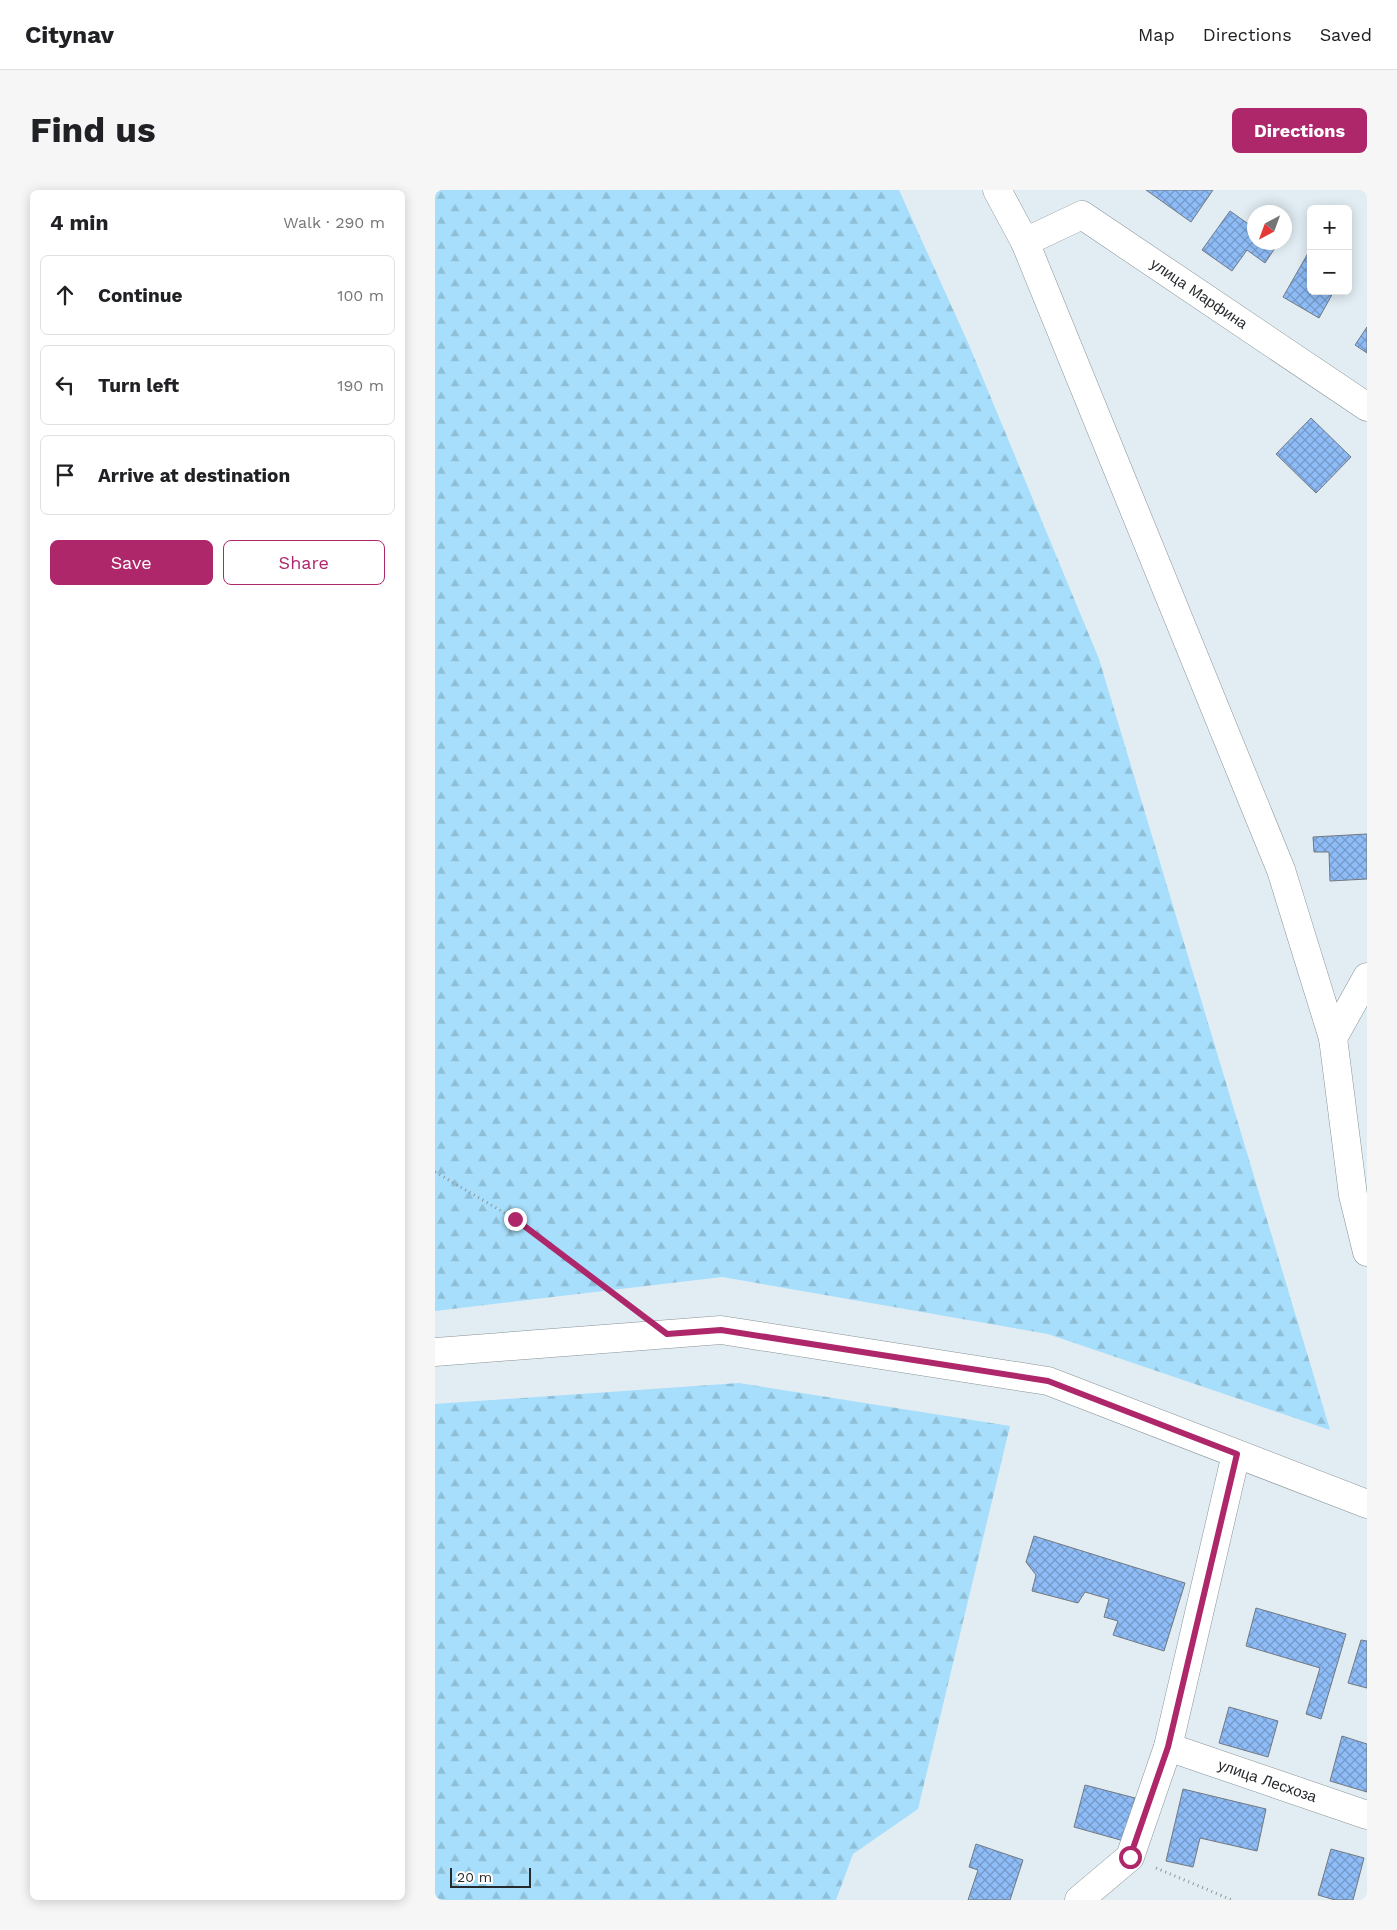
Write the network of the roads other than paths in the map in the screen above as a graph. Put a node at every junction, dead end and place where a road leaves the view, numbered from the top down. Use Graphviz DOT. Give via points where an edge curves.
graph roads {
  1 [pos="997,190"];
  2 [pos="1025,242"];
  3 [pos="1367,407"];
  4 [pos="1367,977"];
  5 [pos="1333,1038"];
  6 [pos="1367,1252"];
  7 [pos="435,1352"];
  8 [pos="1237,1454"];
  9 [pos="1367,1504"];
  10 [pos="1168,1747"];
  11 [pos="1367,1815"];
  12 [pos="1079,1900"];
  1 -- 2 [label="street"];
  2 -- 3 [label="street, улица Марфина" via="1083,215"];
  2 -- 5 [label="street" via="1281,870"];
  4 -- 5 [label="street"];
  5 -- 6 [label="street" via="1353,1195"];
  7 -- 8 [label="street" via="721,1330 1048,1381"];
  8 -- 9 [label="street"];
  8 -- 10 [label="street"];
  10 -- 11 [label="street, улица Лесхоза"];
  10 -- 12 [label="street" via="1130,1857"];
}
